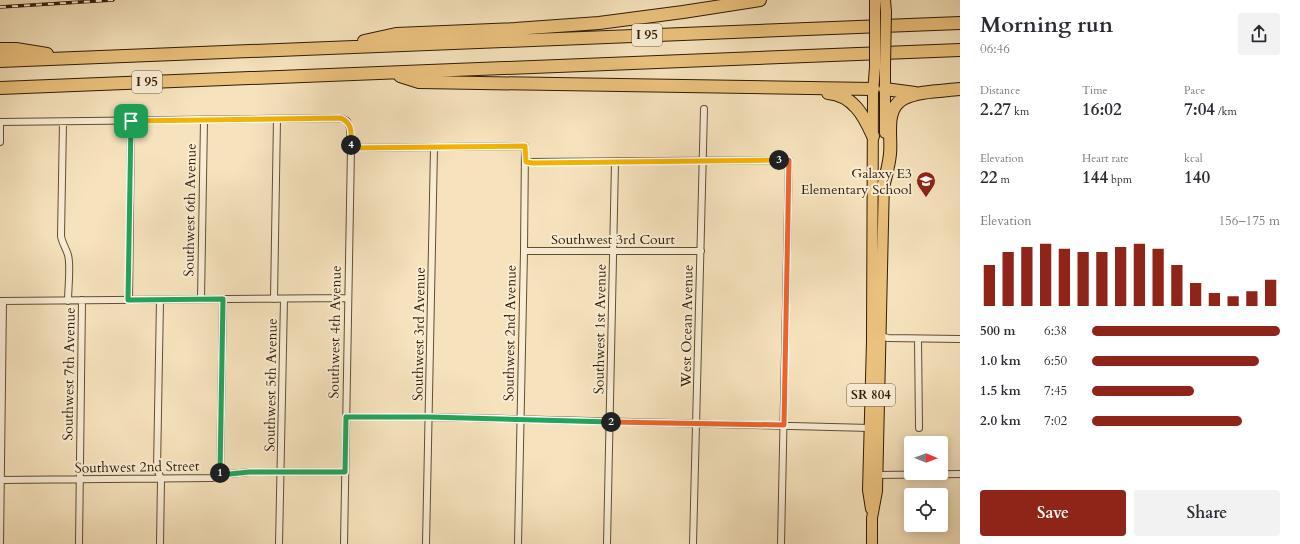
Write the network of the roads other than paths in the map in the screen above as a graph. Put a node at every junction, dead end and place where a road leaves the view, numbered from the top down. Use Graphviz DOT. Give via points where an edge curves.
graph roads {
  1 [pos="760,0"];
  2 [pos="875,0"];
  3 [pos="885,0"];
  4 [pos="960,23"];
  5 [pos="334,48"];
  6 [pos="0,50"];
  7 [pos="960,50"];
  8 [pos="73,58"];
  9 [pos="0,61"];
  10 [pos="389,73"];
  11 [pos="0,88"];
  12 [pos="791,88"];
  13 [pos="879,89"];
  14 [pos="960,89"];
  15 [pos="927,93"];
  16 [pos="704,109"];
  17 [pos="278,119"];
  18 [pos="204,120"];
  19 [pos="131,121"];
  20 [pos="0,122"];
  21 [pos="62,122"];
  22 [pos="872,136"];
  23 [pos="0,142"];
  24 [pos="351,148"];
  25 [pos="434,148"];
  26 [pos="702,161"];
  27 [pos="526,162"];
  28 [pos="615,162"];
  29 [pos="883,187"];
  30 [pos="701,250"];
  31 [pos="524,251"];
  32 [pos="613,251"];
  33 [pos="872,272"];
  34 [pos="348,298"];
  35 [pos="223,299"];
  36 [pos="274,299"];
  37 [pos="284,299"];
  38 [pos="68,300"];
  39 [pos="82,300"];
  40 [pos="128,300"];
  41 [pos="160,300"];
  42 [pos="201,300"];
  43 [pos="2,301"];
  44 [pos="881,336"];
  45 [pos="960,338"];
  46 [pos="918,339"];
  47 [pos="346,417"];
  48 [pos="429,417"];
  49 [pos="520,420"];
  50 [pos="610,422"];
  51 [pos="697,424"];
  52 [pos="784,425"];
  53 [pos="870,428"];
  54 [pos="919,428"];
  55 [pos="345,472"];
  56 [pos="281,473"];
  57 [pos="878,474"];
  58 [pos="960,474"];
  59 [pos="220,475"];
  60 [pos="162,478"];
  61 [pos="1,480"];
  62 [pos="80,480"];
  63 [pos="872,518"];
  64 [pos="0,544"];
  65 [pos="79,544"];
  66 [pos="160,544"];
  67 [pos="280,544"];
  68 [pos="344,544"];
  69 [pos="426,544"];
  70 [pos="518,544"];
  71 [pos="607,544"];
  72 [pos="693,544"];
  73 [pos="781,544"];
  74 [pos="872,544"];
  1 -- 5 [label="highway" via="592,23 396,34"];
  2 -- 13 [label="main road, SR 804, bridge" via="875,67"];
  3 -- 13 [label="main road, SR 804, bridge" via="885,67"];
  4 -- 5 [label="highway, I 95"];
  5 -- 8 [label="highway, I 95"];
  6 -- 8 [label="highway" via="16,49"];
  7 -- 10 [label="highway, I 95"];
  8 -- 9 [label="highway, I 95"];
  10 -- 11 [label="highway, I 95"];
  10 -- 12 [label="highway" via="418,82"];
  12 -- 13 [label="highway"];
  12 -- 22 [label="highway" via="833,94 846,99 862,114"];
  13 -- 15 [label="highway"];
  13 -- 22 [label="main road, SR 804"];
  13 -- 29 [label="main road, SR 804"];
  14 -- 15 [label="highway"];
  15 -- 29 [label="highway" via="904,99 893,108 890,155"];
  16 -- 26 [label="street, West Ocean Avenue"];
  17 -- 18 [label="street"];
  17 -- 24 [label="street, Southwest 4th Avenue" via="341,118 347,121 350,128"];
  17 -- 36 [label="street, Southwest 5th Avenue"];
  18 -- 19 [label="street"];
  18 -- 42 [label="street, Southwest 6th Avenue"];
  19 -- 21 [label="street"];
  19 -- 40 [label="street"];
  20 -- 21 [label="street"];
  20 -- 23 [label="street"];
  21 -- 38 [label="street" via="61,241 69,261"];
  22 -- 33 [label="main road, SR 804"];
  24 -- 25 [label="street"];
  24 -- 34 [label="street, Southwest 4th Avenue"];
  25 -- 27 [label="street, Southwest 2nd Avenue" via="525,146"];
  25 -- 48 [label="street, Southwest 3rd Avenue"];
  26 -- 28 [label="street"];
  26 -- 30 [label="street, West Ocean Avenue"];
  26 -- 52 [label="street" via="789,160"];
  27 -- 28 [label="street"];
  27 -- 31 [label="street, Southwest 2nd Avenue"];
  28 -- 32 [label="street, Southwest 1st Avenue"];
  29 -- 44 [label="main road, SR 804"];
  30 -- 32 [label="street, Southwest 3rd Court"];
  30 -- 51 [label="street, West Ocean Avenue"];
  31 -- 32 [label="street, Southwest 3rd Court"];
  31 -- 49 [label="street, Southwest 2nd Avenue"];
  32 -- 50 [label="street, Southwest 1st Avenue"];
  33 -- 44 [label="main road" via="877,294 877,328"];
  33 -- 53 [label="main road, SR 804"];
  34 -- 37 [label="street"];
  34 -- 47 [label="street, Southwest 4th Avenue"];
  35 -- 36 [label="street"];
  35 -- 42 [label="street"];
  35 -- 59 [label="street"];
  36 -- 37 [label="street"];
  37 -- 56 [label="street, Southwest 5th Avenue"];
  38 -- 39 [label="street"];
  38 -- 43 [label="street"];
  39 -- 40 [label="street"];
  39 -- 62 [label="street, Southwest 7th Avenue"];
  40 -- 41 [label="street"];
  41 -- 42 [label="street"];
  41 -- 60 [label="street" via="157,469"];
  43 -- 61 [label="street"];
  44 -- 46 [label="street"];
  44 -- 57 [label="main road, SR 804"];
  45 -- 46 [label="street"];
  46 -- 54 [label="street"];
  47 -- 48 [label="street"];
  47 -- 55 [label="street, Southwest 4th Avenue"];
  48 -- 49 [label="street"];
  48 -- 69 [label="street, Southwest 3rd Avenue"];
  49 -- 50 [label="street"];
  49 -- 70 [label="street, Southwest 2nd Avenue"];
  50 -- 51 [label="street"];
  50 -- 71 [label="street, Southwest 1st Avenue"];
  51 -- 52 [label="street"];
  51 -- 72 [label="street, West Ocean Avenue"];
  52 -- 53 [label="street"];
  52 -- 73 [label="street"];
  53 -- 63 [label="main road, SR 804" via="868,490"];
  55 -- 56 [label="street, Southwest 2nd Street"];
  55 -- 68 [label="street, Southwest 4th Avenue"];
  56 -- 59 [label="street, Southwest 2nd Street" via="249,472"];
  56 -- 67 [label="street, Southwest 5th Avenue"];
  57 -- 58 [label="street"];
  57 -- 63 [label="main road, SR 804"];
  59 -- 60 [label="street, Southwest 2nd Street" via="212,478"];
  60 -- 62 [label="street, Southwest 2nd Street"];
  60 -- 66 [label="street"];
  61 -- 62 [label="street, Southwest 2nd Street"];
  61 -- 64 [label="street"];
  62 -- 65 [label="street, Southwest 7th Avenue"];
  63 -- 74 [label="main road, SR 804"];
}
